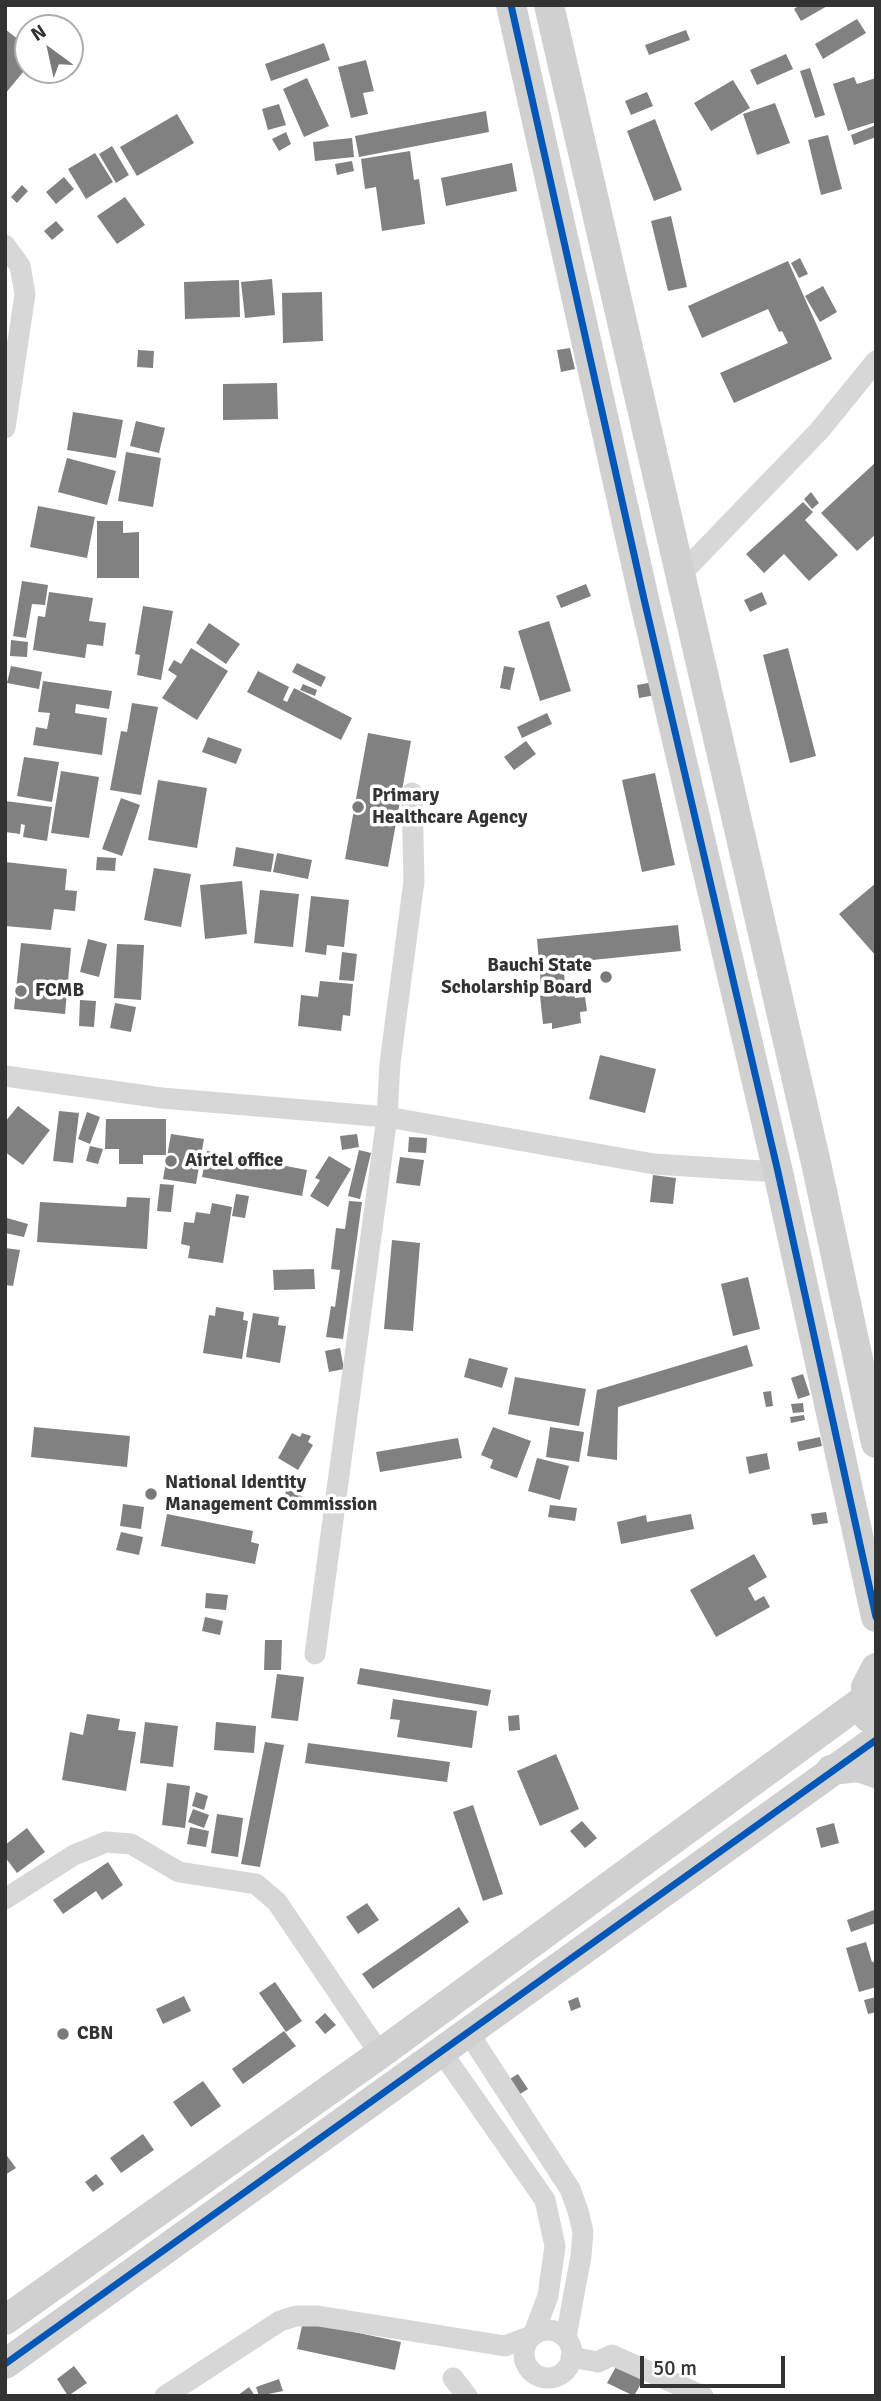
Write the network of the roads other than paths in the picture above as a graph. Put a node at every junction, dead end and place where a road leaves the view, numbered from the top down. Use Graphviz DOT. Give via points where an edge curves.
graph roads {
  1 [pos="511,5"];
  2 [pos="549,5"];
  3 [pos="5,245"];
  4 [pos="876,361"];
  5 [pos="5,428"];
  6 [pos="682,573"];
  7 [pos="412,793"];
  8 [pos="5,1076"];
  9 [pos="387,1117"];
  10 [pos="778,1172"];
  11 [pos="876,1443"];
  12 [pos="876,1617"];
  13 [pos="316,1654"];
  14 [pos="876,1668"];
  15 [pos="864,1699"];
  16 [pos="876,1729"];
  17 [pos="876,1740"];
  18 [pos="831,1770"];
  19 [pos="876,1773"];
  20 [pos="5,1899"];
  21 [pos="468,2032"];
  22 [pos="441,2051"];
  23 [pos="380,2054"];
  24 [pos="5,2320"];
  25 [pos="532,2335"];
  26 [pos="505,2346"];
  27 [pos="566,2356"];
  28 [pos="5,2364"];
  29 [pos="527,2366"];
  30 [pos="453,2378"];
  31 [pos="165,2396"];
  32 [pos="467,2396"];
  33 [pos="537,2396"];
  34 [pos="549,2396"];
  35 [pos="703,2396"];
  1 -- 10 [label="street"];
  2 -- 6 [label="street"];
  3 -- 5 [label="street" via="20,266 25,294"];
  4 -- 6 [label="street" via="819,431"];
  6 -- 11 [label="street"];
  7 -- 9 [label="street" via="414,881"];
  8 -- 9 [label="street" via="162,1098"];
  9 -- 10 [label="street" via="654,1164"];
  9 -- 13 [label="street"];
  10 -- 12 [label="street"];
  14 -- 15 [label="street"];
  15 -- 16 [label="street"];
  15 -- 23 [label="street"];
  17 -- 18 [label="street"];
  18 -- 19 [label="street" via="859,1767"];
  18 -- 21 [label="street"];
  20 -- 23 [label="street" via="74,1855 106,1842 131,1844 179,1872 256,1884 277,1902"];
  21 -- 22 [label="street"];
  21 -- 27 [label="street" via="570,2189 578,2211 582,2256"];
  22 -- 25 [label="street" via="545,2200 555,2246 548,2296"];
  22 -- 28 [label="street"];
  23 -- 24 [label="street"];
  25 -- 26 [label="street"];
  25 -- 27 [label="street" via="551,2329"];
  25 -- 29 [label="street" via="524,2347"];
  26 -- 29 [label="street"];
  26 -- 31 [label="street" via="296,2316 280,2321"];
  27 -- 29 [label="street" via="545,2378"];
  27 -- 34 [label="street"];
  27 -- 35 [label="street" via="598,2362 612,2355"];
  29 -- 33 [label="street"];
  30 -- 32 [label="street"];
}
